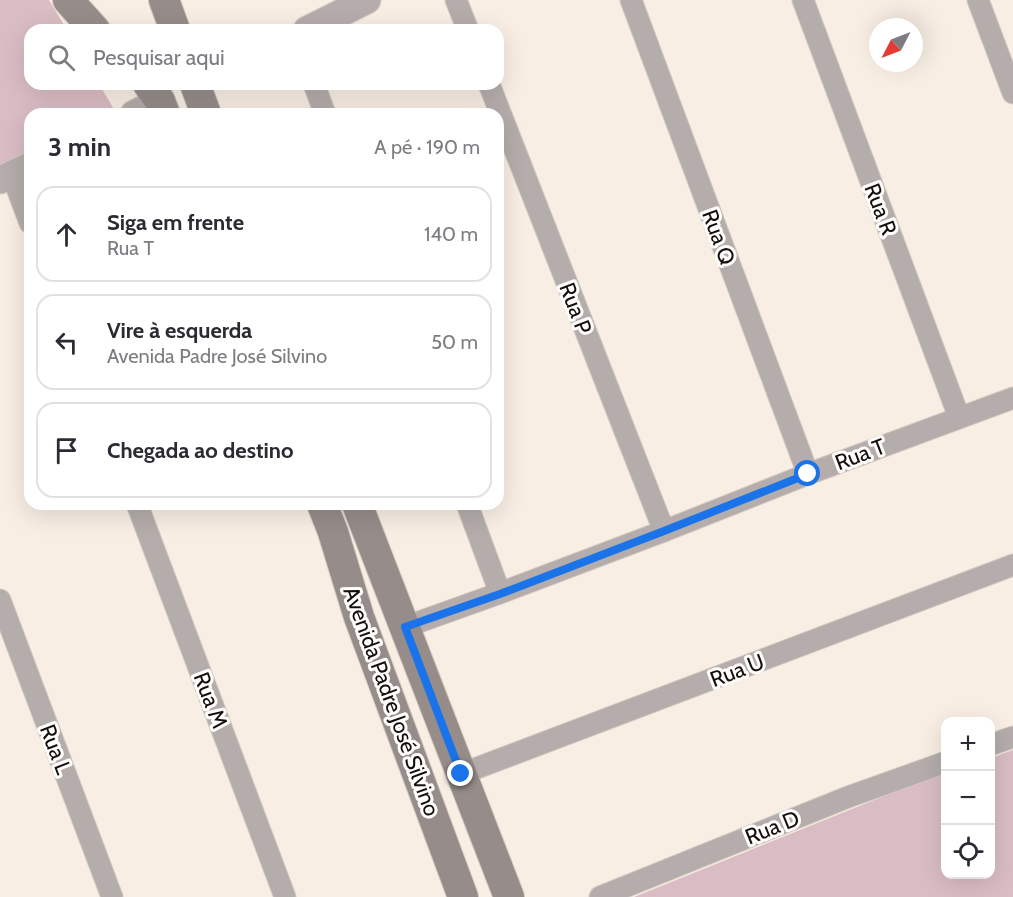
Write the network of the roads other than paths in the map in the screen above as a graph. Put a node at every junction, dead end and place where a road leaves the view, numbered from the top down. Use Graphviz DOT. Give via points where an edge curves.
graph roads {
  1 [pos="68,0"];
  2 [pos="164,0"];
  3 [pos="366,0"];
  4 [pos="456,0"];
  5 [pos="631,0"];
  6 [pos="803,0"];
  7 [pos="978,0"];
  8 [pos="90,24"];
  9 [pos="173,24"];
  10 [pos="319,24"];
  11 [pos="466,24"];
  12 [pos="197,90"];
  13 [pos="316,90"];
  14 [pos="491,90"];
  15 [pos="1013,93"];
  16 [pos="204,108"];
  17 [pos="323,108"];
  18 [pos="498,108"];
  19 [pos="504,122"];
  20 [pos="14,174"];
  21 [pos="24,205"];
  22 [pos="1013,398"];
  23 [pos="959,417"];
  24 [pos="808,474"];
  25 [pos="138,510"];
  26 [pos="324,510"];
  27 [pos="359,510"];
  28 [pos="469,510"];
  29 [pos="664,531"];
  30 [pos="1013,565"];
  31 [pos="500,594"];
  32 [pos="0,600"];
  33 [pos="405,627"];
  34 [pos="1013,737"];
  35 [pos="995,743"];
  36 [pos="941,763"];
  37 [pos="461,774"];
  38 [pos="112,897"];
  39 [pos="285,897"];
  40 [pos="463,897"];
  41 [pos="509,897"];
  42 [pos="600,897"];
  1 -- 8 [label="main road"];
  2 -- 9 [label="main road"];
  3 -- 10 [label="street"];
  4 -- 11 [label="street"];
  5 -- 24 [label="street, Rua Q"];
  6 -- 23 [label="street, Rua R"];
  7 -- 15 [label="street"];
  12 -- 16 [label="main road"];
  13 -- 17 [label="street"];
  14 -- 18 [label="street, Rua P"];
  19 -- 29 [label="street, Rua P"];
  20 -- 21 [label="street"];
  22 -- 23 [label="street, Rua T"];
  23 -- 24 [label="street, Rua T"];
  24 -- 29 [label="street, Rua T"];
  25 -- 39 [label="street, Rua M"];
  26 -- 40 [label="main road, Avenida Padre José Silvino" via="359,617"];
  27 -- 33 [label="main road, Avenida Padre José Silvino"];
  28 -- 31 [label="street"];
  29 -- 31 [label="street, Rua T"];
  30 -- 37 [label="street, Rua U"];
  31 -- 33 [label="street, Rua T"];
  32 -- 38 [label="street, Rua L"];
  33 -- 37 [label="main road, Avenida Padre José Silvino"];
  34 -- 35 [label="street"];
  36 -- 42 [label="street, Rua D"];
  37 -- 41 [label="main road, Avenida Padre José Silvino"];
}
